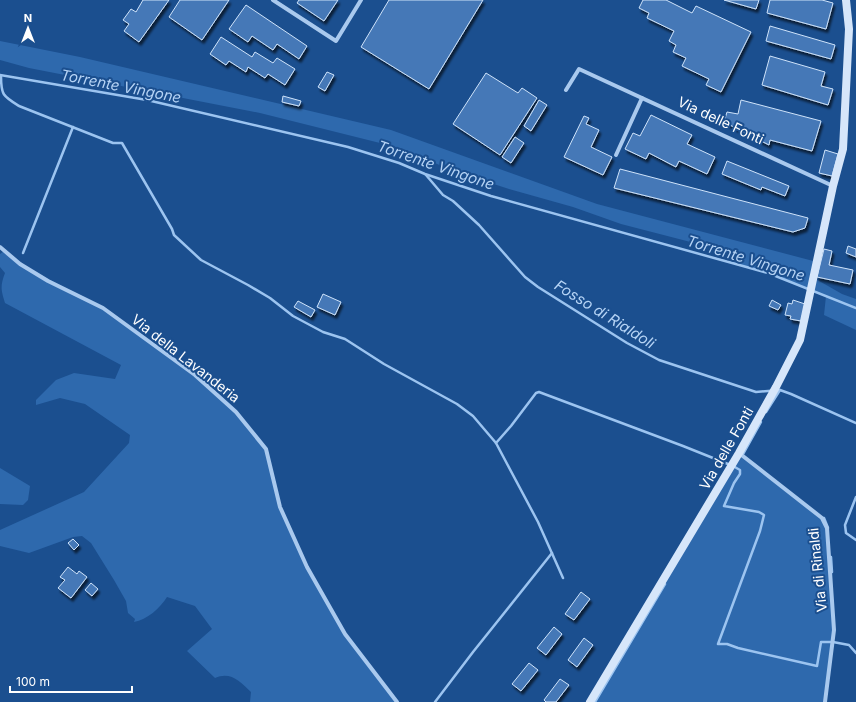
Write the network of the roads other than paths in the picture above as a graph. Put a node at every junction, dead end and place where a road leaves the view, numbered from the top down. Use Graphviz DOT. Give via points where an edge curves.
graph roads {
  1 [pos="273,0"];
  2 [pos="361,0"];
  3 [pos="846,0"];
  4 [pos="566,90"];
  5 [pos="642,98"];
  6 [pos="616,155"];
  7 [pos="833,186"];
  8 [pos="0,247"];
  9 [pos="739,453"];
  10 [pos="397,702"];
  11 [pos="590,702"];
  12 [pos="825,702"];
  1 -- 2 [label="street" via="336,41"];
  3 -- 7 [label="street, Via delle Fonti" via="849,29 843,149"];
  4 -- 5 [label="street, Via delle Fonti" via="579,69"];
  5 -- 6 [label="street"];
  5 -- 7 [label="street, Via delle Fonti"];
  7 -- 9 [label="street, Via delle Fonti" via="800,340"];
  8 -- 10 [label="street, Via della Lavanderia" via="20,264 48,281 103,308 195,375 236,412 266,449 280,507 307,567 345,634"];
  9 -- 11 [label="street, Via delle Fonti"];
  9 -- 12 [label="street, Via di Rinaldi" via="822,518 827,528 834,630"];
}
